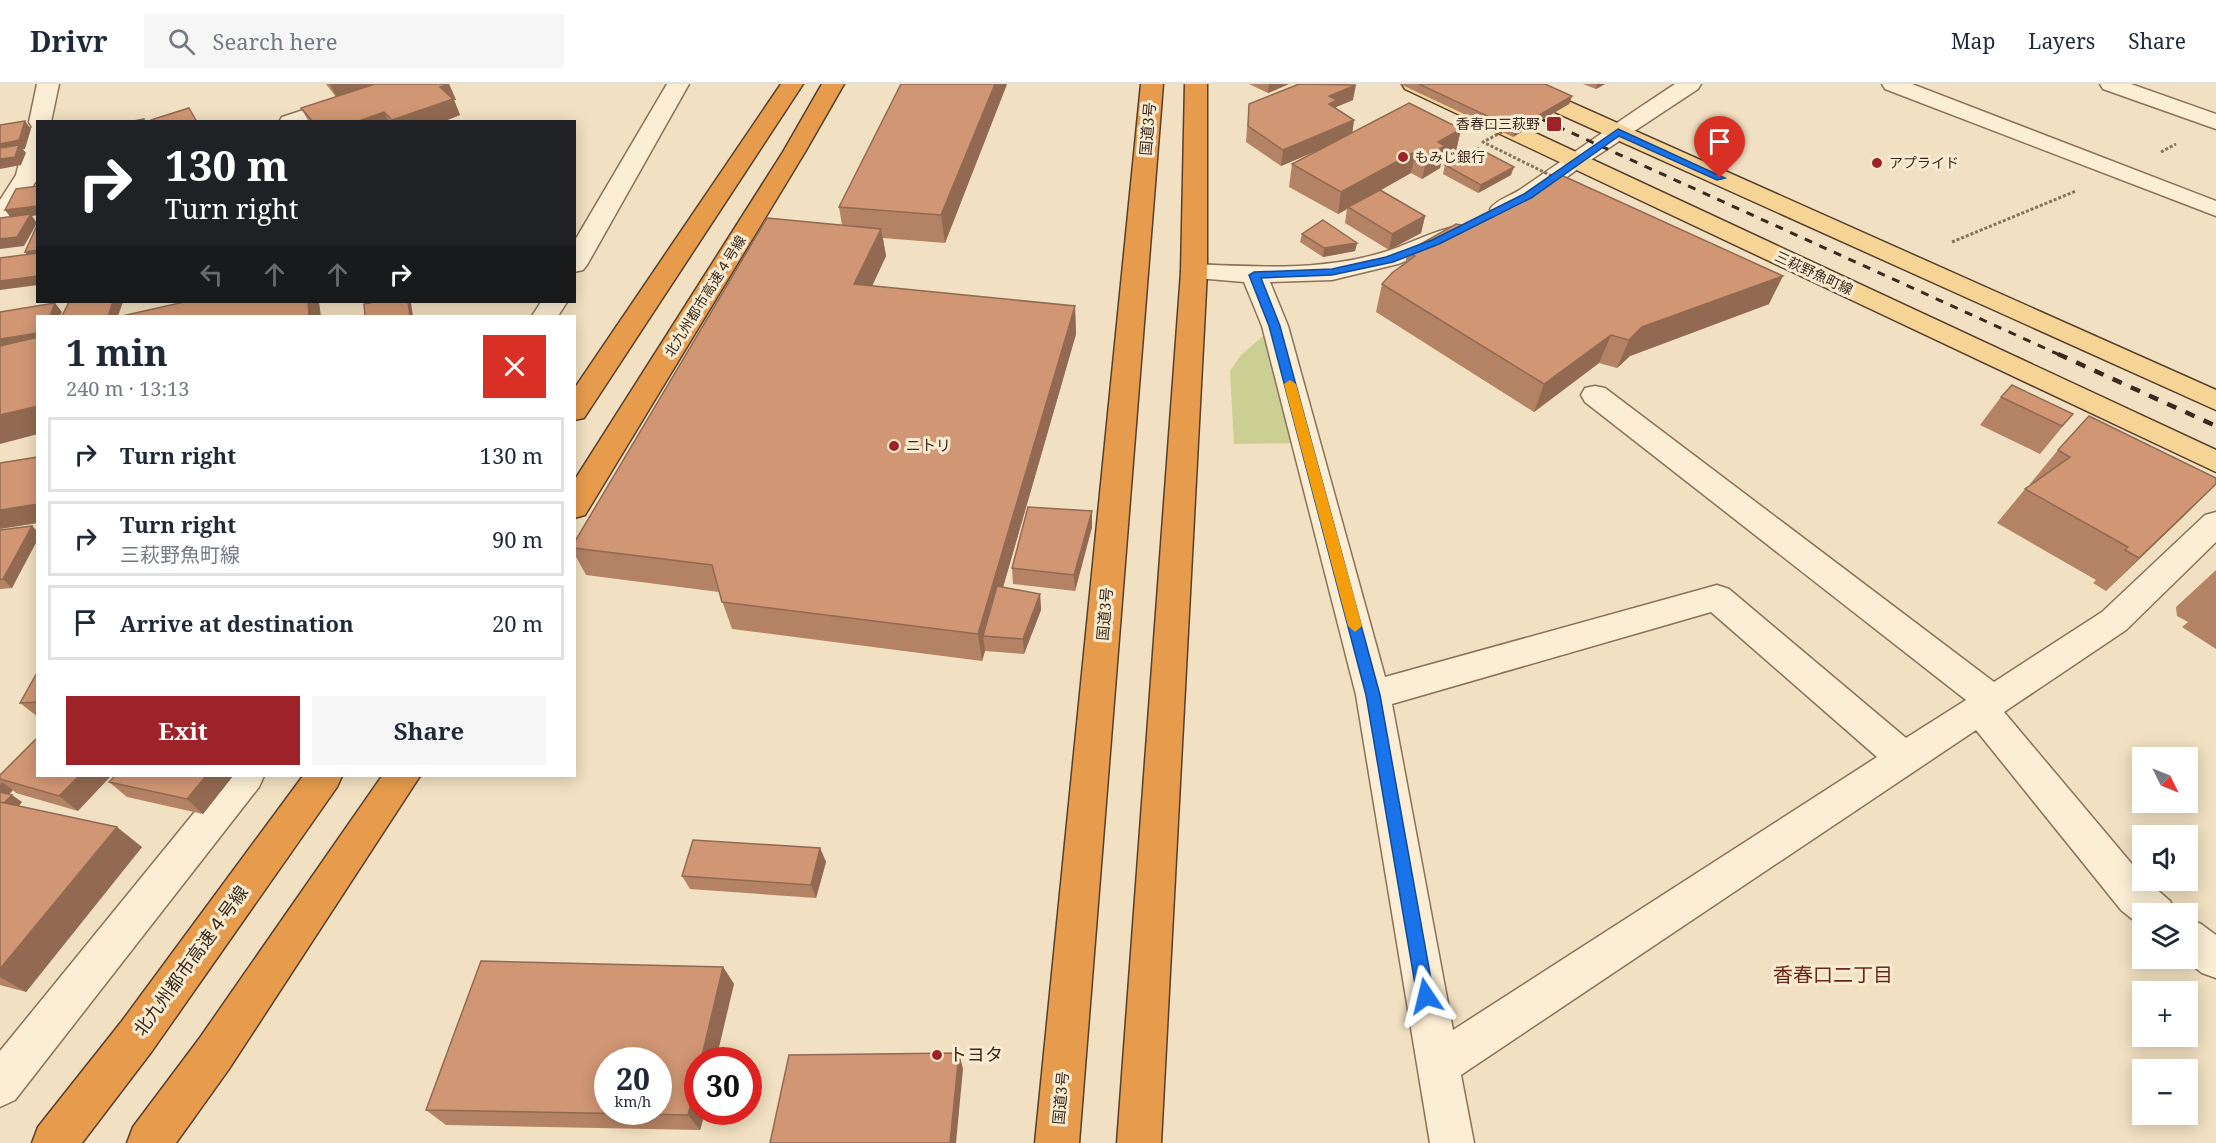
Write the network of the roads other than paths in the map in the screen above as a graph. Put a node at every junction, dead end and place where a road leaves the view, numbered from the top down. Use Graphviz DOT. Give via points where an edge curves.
graph roads {
  1 [pos="48,84"];
  2 [pos="406,84"];
  3 [pos="678,84"];
  4 [pos="792,84"];
  5 [pos="833,84"];
  6 [pos="1152,84"];
  7 [pos="1196,84"];
  8 [pos="1413,84"];
  9 [pos="1512,84"];
  10 [pos="1690,84"];
  11 [pos="1893,84"];
  12 [pos="2111,84"];
  13 [pos="40,120"];
  14 [pos="296,120"];
  15 [pos="2216,122"];
  16 [pos="1618,132"];
  17 [pos="36,149"];
  18 [pos="1570,171"];
  19 [pos="33,174"];
  20 [pos="2216,209"];
  21 [pos="0,218"];
  22 [pos="576,262"];
  23 [pos="1194,272"];
  24 [pos="1254,275"];
  25 [pos="1595,395"];
  26 [pos="2216,401"];
  27 [pos="576,408"];
  28 [pos="2216,462"];
  29 [pos="576,504"];
  30 [pos="2216,523"];
  31 [pos="1373,695"];
  32 [pos="1987,705"];
  33 [pos="1905,759"];
  34 [pos="245,777"];
  35 [pos="323,777"];
  36 [pos="401,777"];
  37 [pos="2142,903"];
  38 [pos="2198,945"];
  39 [pos="2216,959"];
  40 [pos="1438,1065"];
  41 [pos="0,1085"];
  42 [pos="54,1143"];
  43 [pos="149,1143"];
  44 [pos="1057,1143"];
  45 [pos="1139,1143"];
  46 [pos="1452,1143"];
  1 -- 13 [label="street"];
  2 -- 14 [label="street"];
  3 -- 22 [label="street"];
  4 -- 27 [label="highway"];
  5 -- 29 [label="highway, 北九州都市高速４号線"];
  6 -- 44 [label="highway, 国道3号"];
  7 -- 23 [label="highway"];
  8 -- 18 [label="main road, 三萩野魚町線"];
  9 -- 16 [label="main road"];
  10 -- 16 [label="street"];
  11 -- 20 [label="street"];
  12 -- 15 [label="street"];
  16 -- 18 [label="street"];
  16 -- 26 [label="main road"];
  17 -- 19 [label="street"];
  18 -- 24 [label="street" via="1436,242 1389,259 1332,272"];
  18 -- 28 [label="main road, 三萩野魚町線"];
  19 -- 21 [label="street"];
  23 -- 24 [label="street"];
  23 -- 45 [label="highway"];
  24 -- 31 [label="street" via="1275,326"];
  25 -- 32 [label="street"];
  30 -- 32 [label="street" via="2114,621"];
  31 -- 33 [label="street" via="1717,598"];
  31 -- 40 [label="street"];
  32 -- 33 [label="street"];
  32 -- 37 [label="street" via="2050,797"];
  33 -- 40 [label="street"];
  34 -- 41 [label="street"];
  35 -- 42 [label="highway, 北九州都市高速４号線" via="144,1027"];
  36 -- 43 [label="highway"];
  38 -- 39 [label="street"];
  40 -- 46 [label="street"];
}
